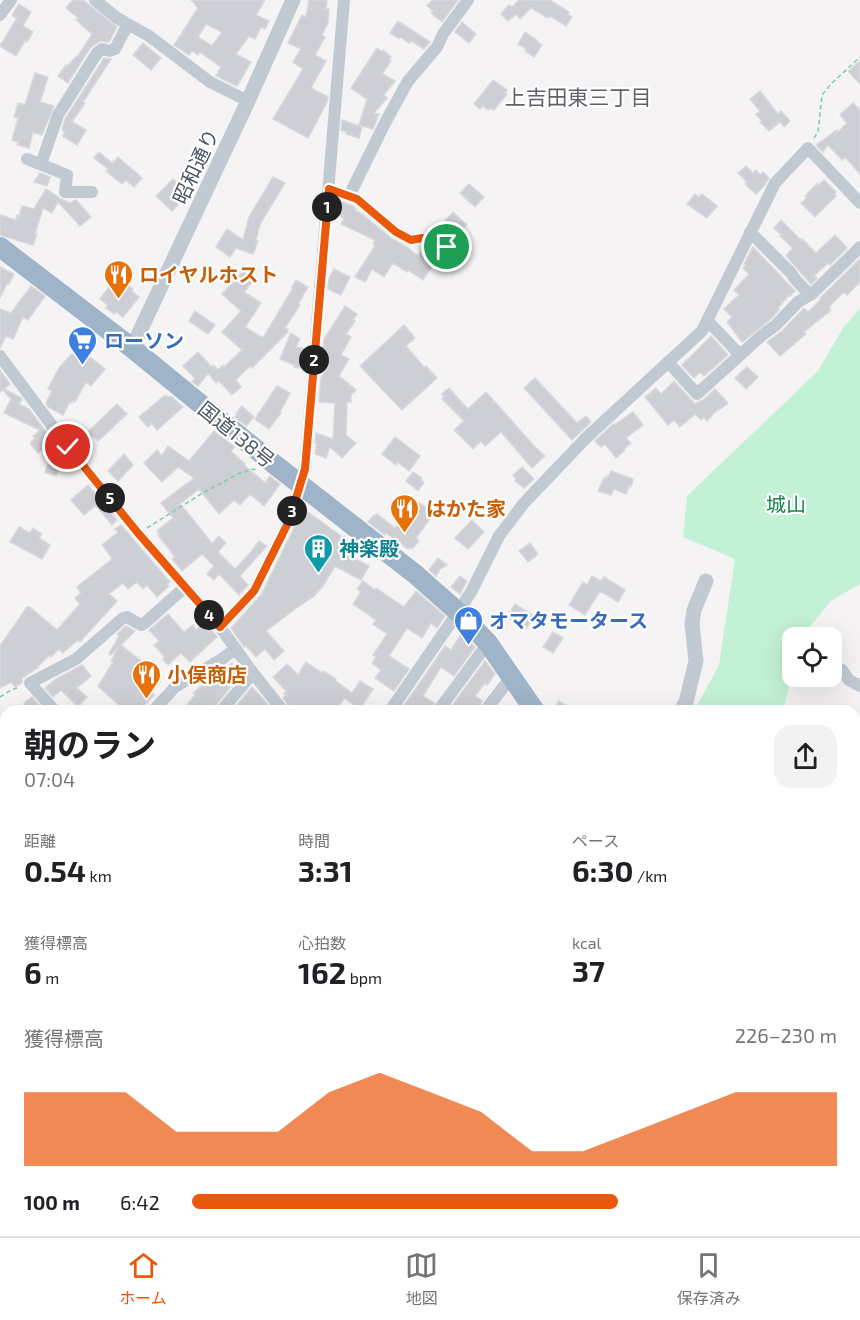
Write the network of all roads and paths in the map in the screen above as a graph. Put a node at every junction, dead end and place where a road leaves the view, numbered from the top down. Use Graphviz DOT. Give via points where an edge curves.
graph roads {
  1 [pos="11,0"];
  2 [pos="95,0"];
  3 [pos="293,0"];
  4 [pos="344,0"];
  5 [pos="468,0"];
  6 [pos="0,15"];
  7 [pos="128,24"];
  8 [pos="860,57"];
  9 [pos="248,101"];
  10 [pos="808,148"];
  11 [pos="27,159"];
  12 [pos="41,164"];
  13 [pos="329,189"];
  14 [pos="92,192"];
  15 [pos="349,196"];
  16 [pos="860,203"];
  17 [pos="750,232"];
  18 [pos="860,246"];
  19 [pos="0,247"];
  20 [pos="450,248"];
  21 [pos="810,295"];
  22 [pos="707,321"];
  23 [pos="132,348"];
  24 [pos="740,355"];
  25 [pos="0,356"];
  26 [pos="668,362"];
  27 [pos="274,464"];
  28 [pos="301,484"];
  29 [pos="138,533"];
  30 [pos="706,581"];
  31 [pos="185,587"];
  32 [pos="458,612"];
  33 [pos="220,627"];
  34 [pos="488,642"];
  35 [pos="236,649"];
  36 [pos="842,670"];
  37 [pos="253,673"];
  38 [pos="512,676"];
  39 [pos="30,683"];
  40 [pos="860,686"];
  41 [pos="0,697"];
  42 [pos="50,705"];
  43 [pos="158,705"];
  44 [pos="226,705"];
  45 [pos="278,705"];
  46 [pos="394,705"];
  47 [pos="442,705"];
  48 [pos="490,705"];
  49 [pos="531,705"];
  50 [pos="684,705"];
  1 -- 6 [label="street"];
  2 -- 7 [label="street"];
  3 -- 9 [label="street, 昭和通り"];
  4 -- 13 [label="street"];
  5 -- 15 [label="street" via="408,81"];
  7 -- 9 [label="street" via="210,82"];
  7 -- 12 [label="street" via="115,49 97,52 58,115"];
  8 -- 10 [label="path" via="822,95 818,132"];
  9 -- 23 [label="street, 昭和通り"];
  10 -- 16 [label="street"];
  10 -- 17 [label="street" via="775,183"];
  11 -- 12 [label="street"];
  12 -- 14 [label="street" via="67,175 65,192"];
  13 -- 15 [label="street"];
  13 -- 28 [label="street"];
  15 -- 20 [label="street" via="411,240 422,238"];
  17 -- 21 [label="street"];
  17 -- 22 [label="street"];
  18 -- 21 [label="street"];
  19 -- 23 [label="highway, 国道138号"];
  21 -- 24 [label="street"];
  22 -- 24 [label="street"];
  22 -- 26 [label="street" via="702,331"];
  23 -- 27 [label="highway, 国道138号"];
  24 -- 26 [label="street" via="697,394"];
  25 -- 29 [label="street"];
  26 -- 32 [label="street" via="586,438 524,503 499,536"];
  27 -- 28 [label="highway, 国道138号"];
  27 -- 29 [label="path" via="264,473 253,469 240,473"];
  28 -- 32 [label="highway, 国道138号"];
  28 -- 33 [label="street" via="289,521 254,591"];
  29 -- 31 [label="street"];
  30 -- 50 [label="street" via="694,610 696,662"];
  31 -- 33 [label="street"];
  31 -- 39 [label="street" via="146,622 141,625 123,618 76,659"];
  32 -- 34 [label="highway, 国道138号"];
  32 -- 46 [label="street"];
  33 -- 35 [label="street"];
  34 -- 38 [label="highway, 国道138号"];
  34 -- 47 [label="street"];
  35 -- 37 [label="street"];
  35 -- 43 [label="street" via="175,687"];
  36 -- 40 [label="street"];
  37 -- 44 [label="street"];
  37 -- 45 [label="street"];
  38 -- 48 [label="street"];
  38 -- 49 [label="highway, 国道138号"];
  39 -- 41 [label="path"];
  39 -- 42 [label="street"];
}
